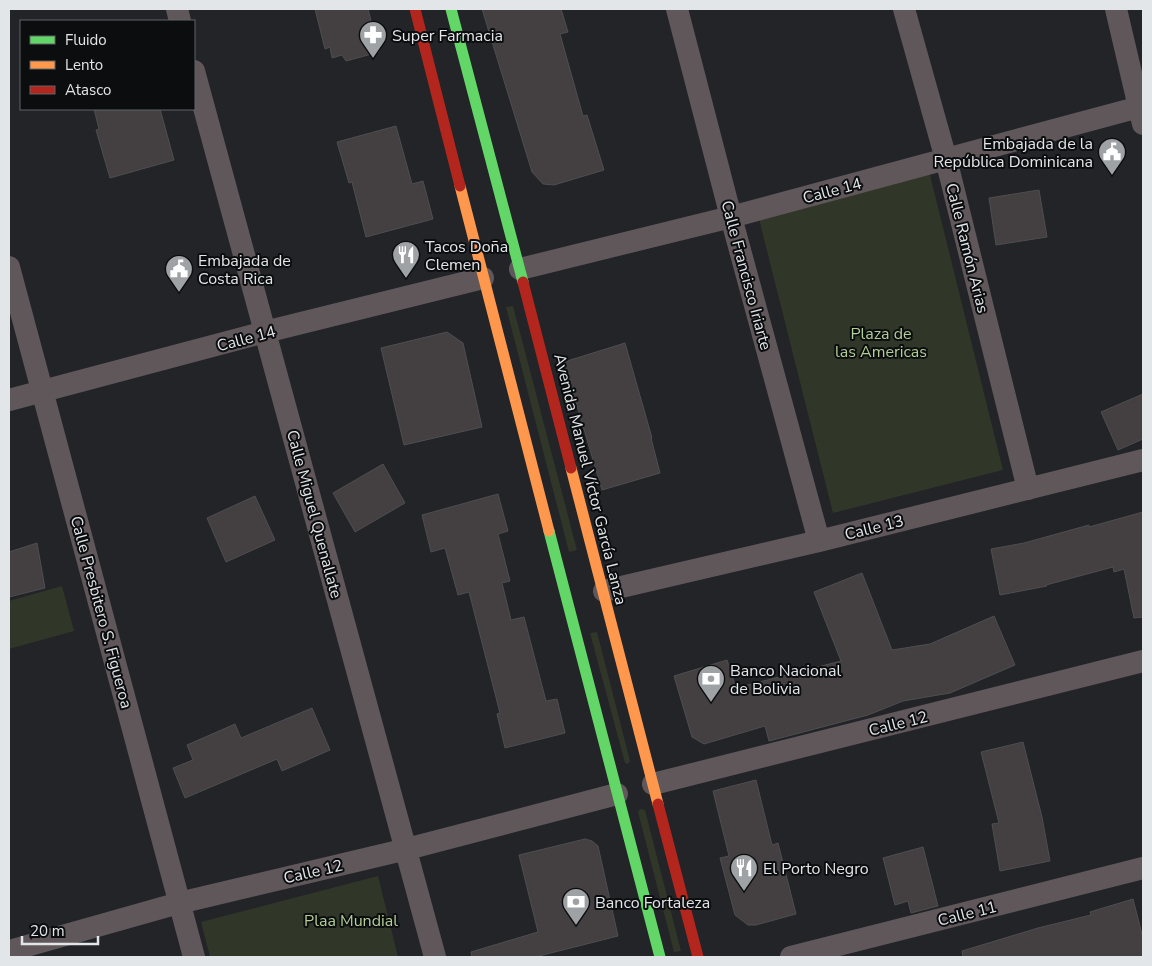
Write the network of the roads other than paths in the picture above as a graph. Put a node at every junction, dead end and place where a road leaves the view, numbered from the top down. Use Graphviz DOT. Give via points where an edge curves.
graph roads {
  1 [pos="415,9"];
  2 [pos="451,9"];
  3 [pos="677,9"];
  4 [pos="904,9"];
  5 [pos="1116,9"];
  6 [pos="195,75"];
  7 [pos="1142,112"];
  8 [pos="946,159"];
  9 [pos="731,217"];
  10 [pos="9,267"];
  11 [pos="516,270"];
  12 [pos="488,277"];
  13 [pos="265,332"];
  14 [pos="43,391"];
  15 [pos="9,400"];
  16 [pos="1143,460"];
  17 [pos="1028,489"];
  18 [pos="819,541"];
  19 [pos="599,593"];
  20 [pos="1143,661"];
  21 [pos="649,786"];
  22 [pos="622,793"];
  23 [pos="407,849"];
  24 [pos="1143,868"];
  25 [pos="179,903"];
  26 [pos="9,952"];
  27 [pos="194,957"];
  28 [pos="435,957"];
  29 [pos="660,957"];
  30 [pos="698,957"];
  31 [pos="791,957"];
  1 -- 12 [label="main road"];
  2 -- 11 [label="main road, Avenida Manuel Víctor García Lanza"];
  3 -- 9 [label="street, Calle Francisco Iriarte"];
  4 -- 8 [label="street, Calle Ramón Arias"];
  5 -- 7 [label="street"];
  6 -- 13 [label="street, Calle Miguel Quenallate"];
  7 -- 8 [label="street, Calle 14"];
  8 -- 9 [label="street, Calle 14"];
  8 -- 17 [label="street, Calle Ramón Arias"];
  9 -- 11 [label="street, Calle 14"];
  9 -- 18 [label="street, Calle Francisco Iriarte"];
  10 -- 14 [label="street, Calle Presbitero S. Figueroa"];
  11 -- 19 [label="main road, Avenida Manuel Víctor García Lanza"];
  12 -- 13 [label="street, Calle 14"];
  12 -- 22 [label="main road"];
  13 -- 14 [label="street, Calle 14"];
  13 -- 23 [label="street, Calle Miguel Quenallate"];
  14 -- 15 [label="street, Calle 14"];
  14 -- 25 [label="street, Calle Presbitero S. Figueroa"];
  16 -- 17 [label="street, Calle 13"];
  17 -- 18 [label="street, Calle 13"];
  18 -- 19 [label="street, Calle 13"];
  19 -- 21 [label="main road, Avenida Manuel Víctor García Lanza"];
  20 -- 21 [label="street, Calle 12"];
  21 -- 30 [label="main road, Avenida Manuel Víctor García Lanza"];
  22 -- 23 [label="street, Calle 12"];
  22 -- 29 [label="main road"];
  23 -- 25 [label="street, Calle 12"];
  23 -- 28 [label="street, Calle Miguel Quenallate"];
  24 -- 31 [label="street, Calle 11"];
  25 -- 26 [label="street, Calle 12"];
  25 -- 27 [label="street, Calle Presbitero S. Figueroa"];
}
